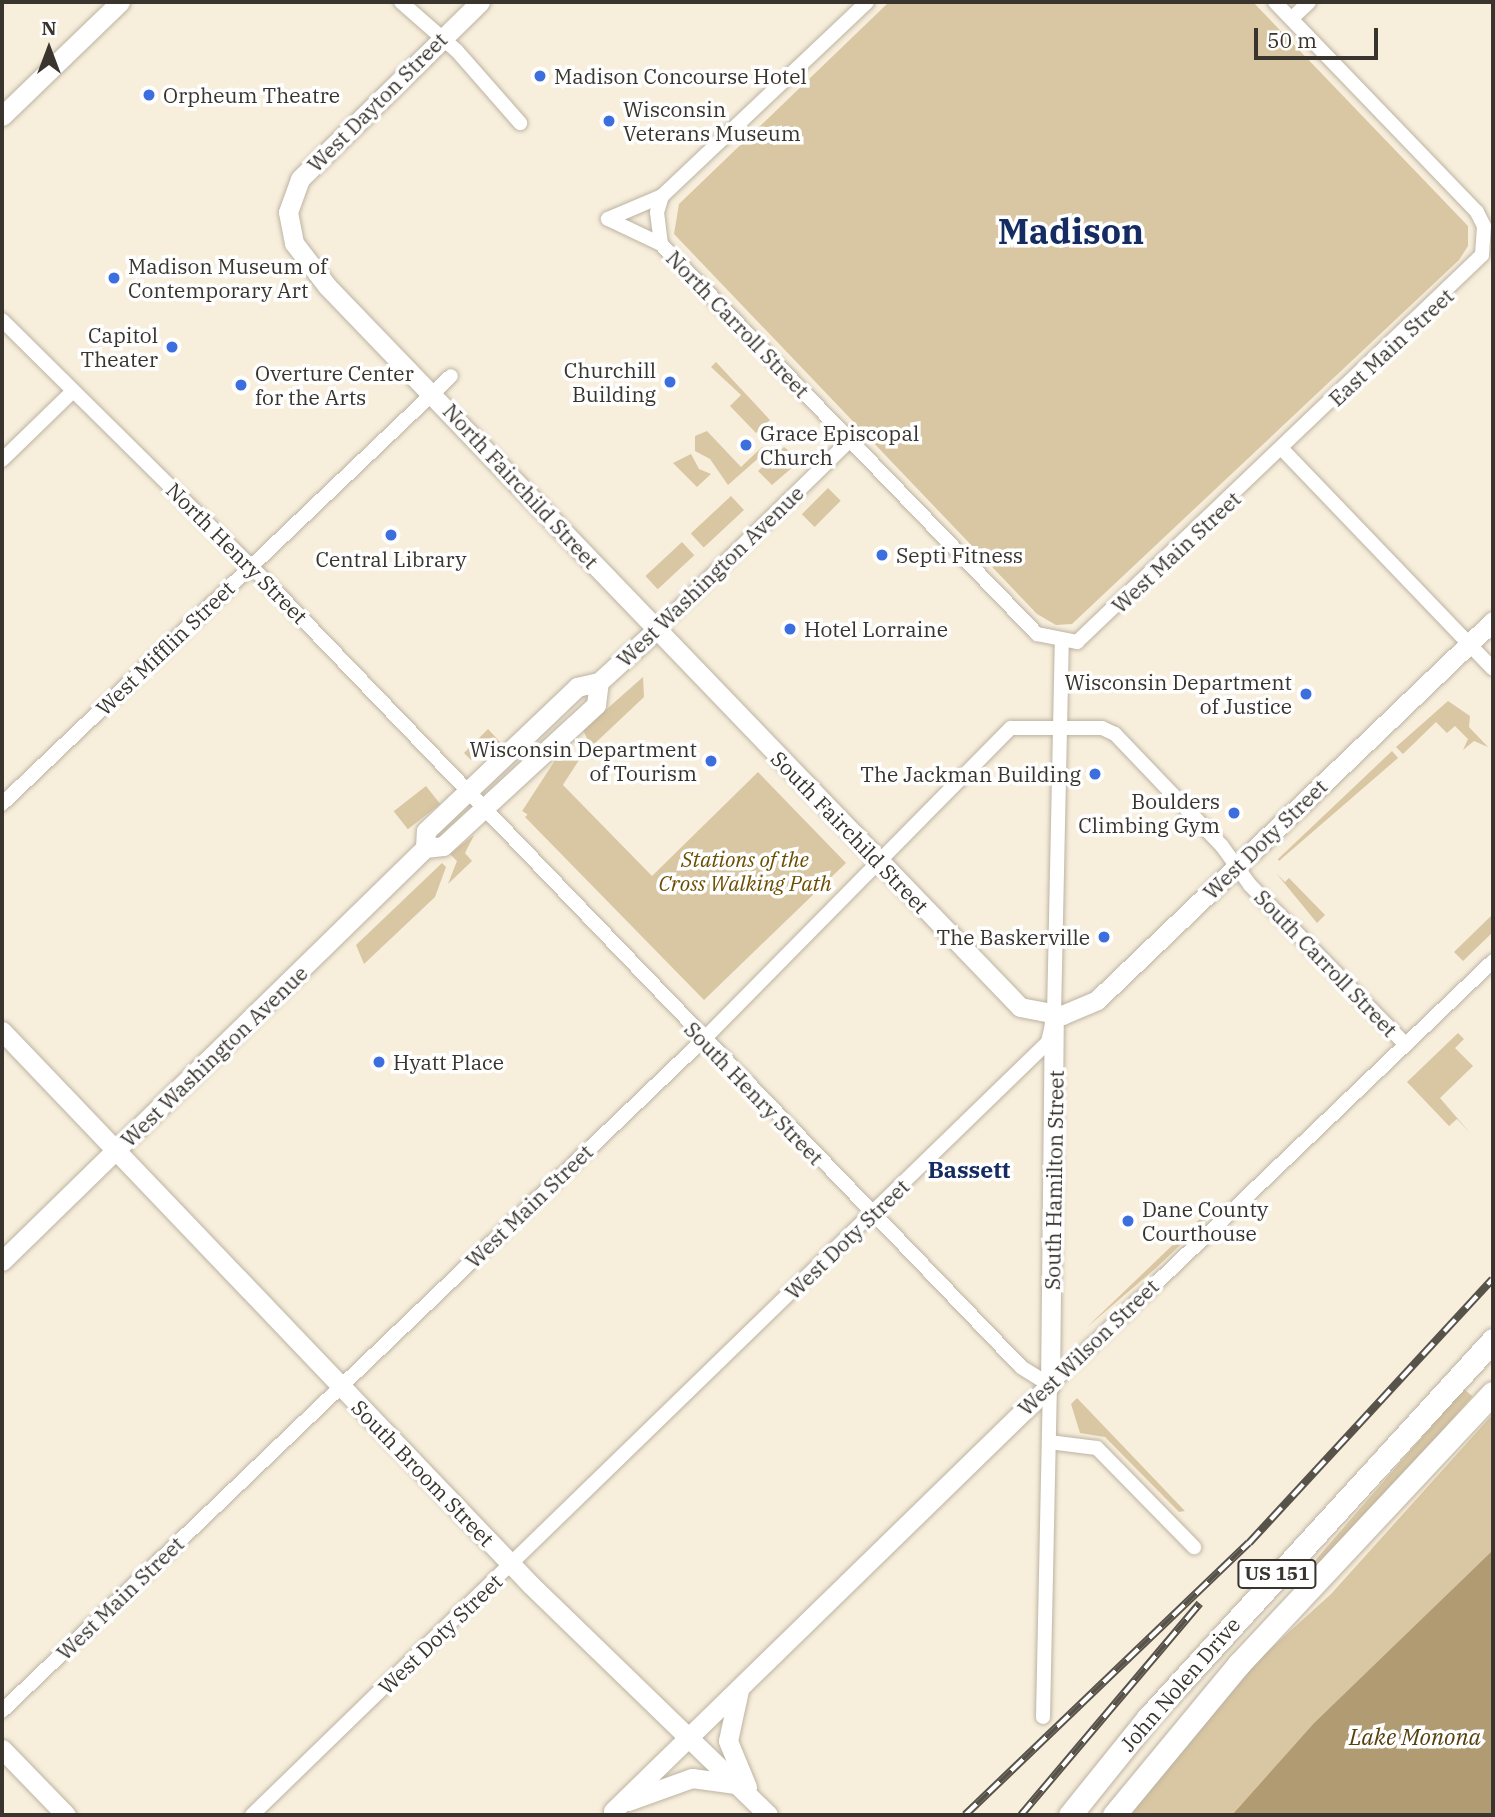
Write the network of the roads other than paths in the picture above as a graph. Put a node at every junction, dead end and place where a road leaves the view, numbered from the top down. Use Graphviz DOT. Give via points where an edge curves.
graph roads {
  1 [pos="120,2"];
  2 [pos="401,2"];
  3 [pos="480,2"];
  4 [pos="1275,2"];
  5 [pos="1309,2"];
  6 [pos="860,4"];
  7 [pos="1292,18"];
  8 [pos="439,41"];
  9 [pos="2,116"];
  10 [pos="520,123"];
  11 [pos="662,196"];
  12 [pos="288,212"];
  13 [pos="1489,237"];
  14 [pos="661,244"];
  15 [pos="2,320"];
  16 [pos="450,376"];
  17 [pos="72,392"];
  18 [pos="433,392"];
  19 [pos="850,440"];
  20 [pos="1283,450"];
  21 [pos="2,460"];
  22 [pos="251,566"];
  23 [pos="1493,621"];
  24 [pos="656,630"];
  25 [pos="1062,643"];
  26 [pos="1469,644"];
  27 [pos="1493,669"];
  28 [pos="599,682"];
  29 [pos="1061,727"];
  30 [pos="464,794"];
  31 [pos="2,804"];
  32 [pos="481,811"];
  33 [pos="425,848"];
  34 [pos="879,862"];
  35 [pos="1237,866"];
  36 [pos="1493,961"];
  37 [pos="1054,1015"];
  38 [pos="2,1031"];
  39 [pos="703,1040"];
  40 [pos="1406,1045"];
  41 [pos="117,1150"];
  42 [pos="872,1214"];
  43 [pos="2,1261"];
  44 [pos="1493,1340"];
  45 [pos="1049,1385"];
  46 [pos="342,1387"];
  47 [pos="1493,1393"];
  48 [pos="1049,1442"];
  49 [pos="1194,1547"];
  50 [pos="512,1564"];
  51 [pos="741,1683"];
  52 [pos="2,1711"];
  53 [pos="1044,1717"];
  54 [pos="686,1737"];
  55 [pos="2,1749"];
  56 [pos="737,1785"];
  57 [pos="763,1810"];
  58 [pos="611,1813"];
  59 [pos="66,1815"];
  60 [pos="253,1815"];
  61 [pos="1070,1815"];
  62 [pos="1115,1815"];
  1 -- 9 [label="street"];
  2 -- 8 [label="street"];
  3 -- 8 [label="street, West Dayton Street"];
  4 -- 7 [label="street"];
  5 -- 7 [label="street"];
  6 -- 11 [label="street"];
  7 -- 13 [label="street" via="1477,212"];
  8 -- 10 [label="street" via="457,51"];
  8 -- 12 [label="street, West Dayton Street" via="304,174"];
  11 -- 14 [label="street, North Carroll Street"];
  11 -- 14 [label="street" via="608,219"];
  12 -- 18 [label="street, North Fairchild Street" via="289,233 304,260"];
  13 -- 20 [label="street, East Main Street" via="1478,265"];
  14 -- 19 [label="street, North Carroll Street"];
  15 -- 17 [label="street, North Henry Street"];
  16 -- 18 [label="street, West Mifflin Street"];
  17 -- 21 [label="street"];
  17 -- 22 [label="street, North Henry Street" via="91,404"];
  18 -- 22 [label="street, West Mifflin Street"];
  18 -- 24 [label="street, North Fairchild Street"];
  19 -- 24 [label="street, West Washington Avenue"];
  19 -- 25 [label="street" via="1037,634"];
  20 -- 25 [label="street, West Main Street" via="1088,635"];
  20 -- 26 [label="street"];
  22 -- 30 [label="street, North Henry Street"];
  22 -- 31 [label="street, West Mifflin Street"];
  23 -- 26 [label="street, West Doty Street"];
  24 -- 28 [label="street, West Washington Avenue"];
  24 -- 34 [label="street, South Fairchild Street"];
  25 -- 29 [label="street, South Hamilton Street"];
  26 -- 27 [label="street"];
  26 -- 35 [label="street, West Doty Street"];
  28 -- 30 [label="street, West Washington Avenue" via="577,687"];
  28 -- 32 [label="street, West Washington Avenue" via="596,705"];
  29 -- 34 [label="street, West Main Street" via="1007,730"];
  29 -- 35 [label="street, South Carroll Street" via="1115,734"];
  29 -- 37 [label="street, South Hamilton Street"];
  30 -- 32 [label="street, South Henry Street"];
  30 -- 33 [label="street, West Washington Avenue" via="426,831"];
  32 -- 33 [label="street, West Washington Avenue" via="443,846"];
  32 -- 39 [label="street, South Henry Street"];
  33 -- 41 [label="street, West Washington Avenue"];
  34 -- 37 [label="street, South Fairchild Street" via="1009,999 1027,1011"];
  34 -- 39 [label="street, West Main Street"];
  35 -- 37 [label="street, West Doty Street" via="1097,1000"];
  35 -- 40 [label="street, South Carroll Street"];
  36 -- 40 [label="street, West Wilson Street"];
  37 -- 42 [label="street, West Doty Street" via="1048,1042"];
  37 -- 45 [label="street, South Hamilton Street"];
  38 -- 41 [label="street, South Broom Street"];
  39 -- 42 [label="street, South Henry Street"];
  39 -- 46 [label="street, West Main Street"];
  40 -- 45 [label="street, West Wilson Street"];
  41 -- 43 [label="street, West Washington Avenue"];
  41 -- 46 [label="street, South Broom Street"];
  42 -- 45 [label="street, South Henry Street" via="1021,1367"];
  42 -- 50 [label="street, West Doty Street"];
  44 -- 61 [label="main road, John Nolen Drive / US 151" via="1157,1708"];
  45 -- 48 [label="street, South Hamilton Street"];
  45 -- 51 [label="street, West Wilson Street"];
  46 -- 50 [label="street, South Broom Street"];
  46 -- 52 [label="street, West Main Street"];
  47 -- 62 [label="main road, John Nolen Drive / US 151" via="1239,1664"];
  48 -- 49 [label="street" via="1097,1448"];
  48 -- 53 [label="street, South Hamilton Street"];
  50 -- 54 [label="street, South Broom Street"];
  50 -- 60 [label="street, West Doty Street"];
  51 -- 54 [label="street, West Wilson Street"];
  51 -- 57 [label="street" via="728,1741"];
  54 -- 56 [label="street, South Broom Street"];
  54 -- 58 [label="street, West Wilson Street"];
  55 -- 59 [label="street"];
  56 -- 57 [label="street, South Broom Street"];
  56 -- 58 [label="street" via="674,1781"];
}
